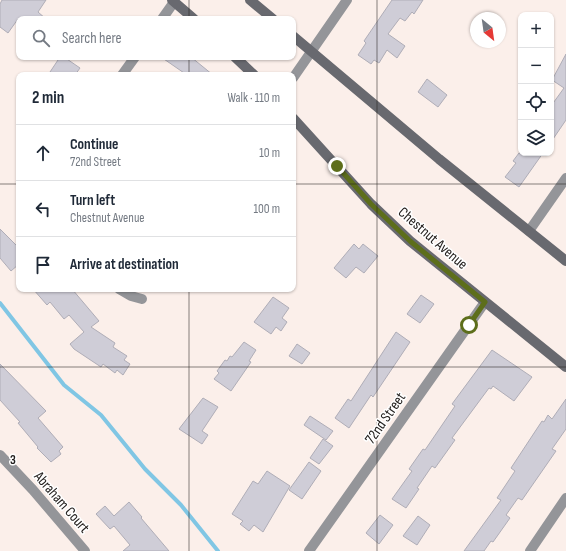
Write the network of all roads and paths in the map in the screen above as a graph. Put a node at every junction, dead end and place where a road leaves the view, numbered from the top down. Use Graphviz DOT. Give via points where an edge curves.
graph roads {
  1 [pos="250,0"];
  2 [pos="347,0"];
  3 [pos="173,1"];
  4 [pos="164,16"];
  5 [pos="190,16"];
  6 [pos="269,16"];
  7 [pos="296,38"];
  8 [pos="312,51"];
  9 [pos="133,60"];
  10 [pos="239,60"];
  11 [pos="124,72"];
  12 [pos="251,72"];
  13 [pos="296,74"];
  14 [pos="296,121"];
  15 [pos="566,178"];
  16 [pos="529,231"];
  17 [pos="566,261"];
  18 [pos="124,292"];
  19 [pos="142,300"];
  20 [pos="485,302"];
  21 [pos="566,367"];
  22 [pos="0,455"];
  23 [pos="566,498"];
  24 [pos="85,551"];
  25 [pos="309,551"];
  26 [pos="530,551"];
  1 -- 6 [label="street"];
  2 -- 8 [label="street"];
  3 -- 4 [label="street"];
  3 -- 5 [label="street"];
  7 -- 8 [label="street"];
  8 -- 13 [label="street"];
  8 -- 16 [label="street"];
  9 -- 11 [label="street"];
  10 -- 12 [label="street"];
  14 -- 20 [label="street, Chestnut Avenue" via="410,241"];
  15 -- 16 [label="street"];
  16 -- 17 [label="street"];
  18 -- 19 [label="street"];
  20 -- 21 [label="street, Chestnut Avenue"];
  20 -- 25 [label="street, 72nd Street"];
  22 -- 24 [label="street, Abraham Court"];
  23 -- 26 [label="street"];
}
